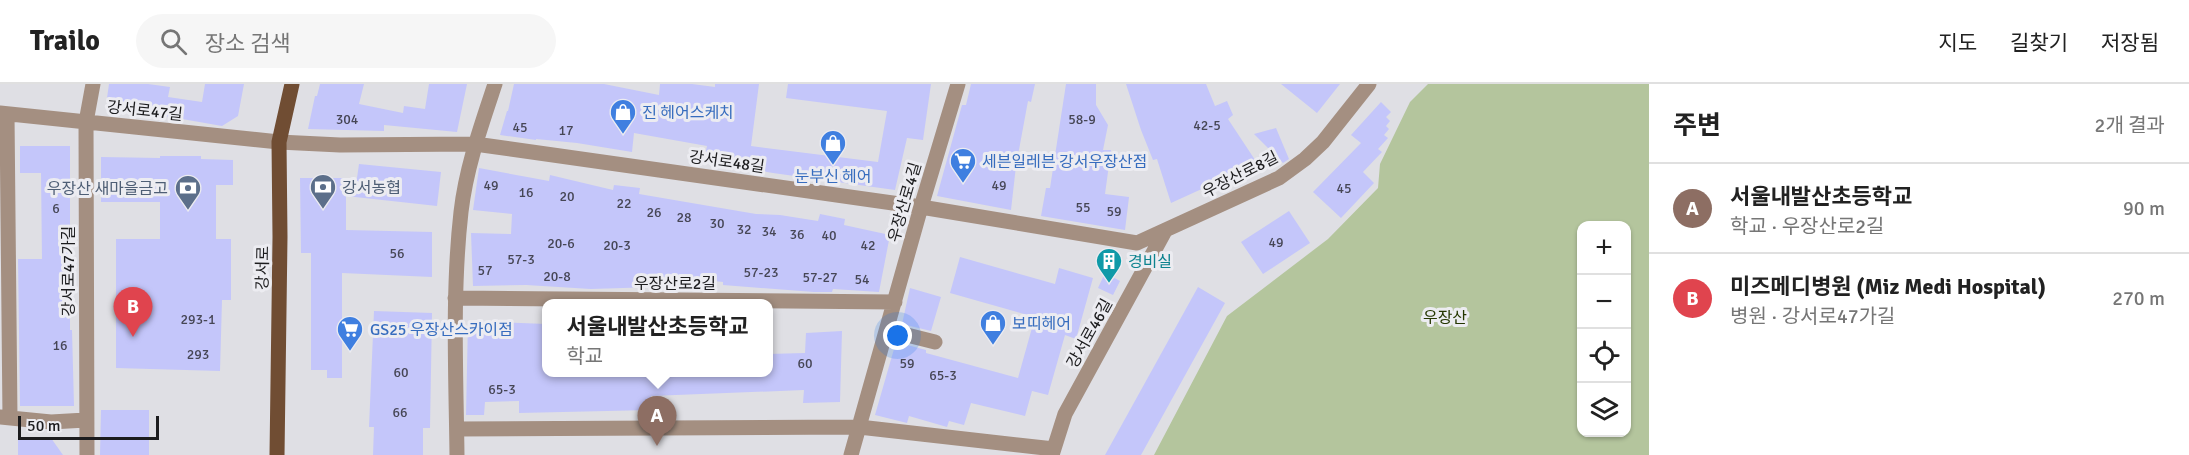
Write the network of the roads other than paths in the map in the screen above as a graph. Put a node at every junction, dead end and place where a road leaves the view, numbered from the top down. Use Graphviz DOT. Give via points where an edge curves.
graph roads {
  1 [pos="93,84"];
  2 [pos="292,84"];
  3 [pos="495,84"];
  4 [pos="958,84"];
  5 [pos="1369,84"];
  6 [pos="4,113"];
  7 [pos="86,122"];
  8 [pos="279,142"];
  9 [pos="475,144"];
  10 [pos="921,207"];
  11 [pos="1165,231"];
  12 [pos="455,298"];
  13 [pos="565,299"];
  14 [pos="773,301"];
  15 [pos="895,302"];
  16 [pos="887,330"];
  17 [pos="934,342"];
  18 [pos="5,417"];
  19 [pos="87,420"];
  20 [pos="859,427"];
  21 [pos="457,429"];
  22 [pos="1053,452"];
  23 [pos="87,455"];
  24 [pos="277,455"];
  25 [pos="457,455"];
  26 [pos="851,455"];
  1 -- 7 [label="street, 강서로47가길"];
  2 -- 8 [label="main road, 강서로"];
  3 -- 9 [label="street"];
  4 -- 10 [label="street, 우장산로4길"];
  5 -- 11 [label="street, 우장산로8길" via="1323,142 1279,178"];
  6 -- 7 [label="street, 강서로47길"];
  6 -- 18 [label="street, 강서로47길"];
  7 -- 8 [label="street, 강서로47길"];
  7 -- 19 [label="street, 강서로47가길"];
  8 -- 9 [label="street, 강서로48길"];
  8 -- 24 [label="main road, 강서로"];
  9 -- 10 [label="street, 강서로48길"];
  9 -- 12 [label="street" via="461,211"];
  10 -- 11 [label="street, 강서로48길" via="1137,243"];
  10 -- 15 [label="street, 우장산로4길"];
  11 -- 22 [label="street, 강서로46길" via="1065,414"];
  12 -- 13 [label="street, 우장산로2길"];
  12 -- 21 [label="street"];
  14 -- 15 [label="street, 우장산로2길"];
  15 -- 16 [label="street, 우장산로4길"];
  16 -- 17 [label="street"];
  16 -- 20 [label="street, 우장산로4길"];
  18 -- 19 [label="street" via="51,422"];
  19 -- 23 [label="street, 강서로47가길"];
  20 -- 21 [label="street"];
  20 -- 22 [label="street"];
  20 -- 26 [label="street, 우장산로4길"];
  21 -- 25 [label="street"];
}
